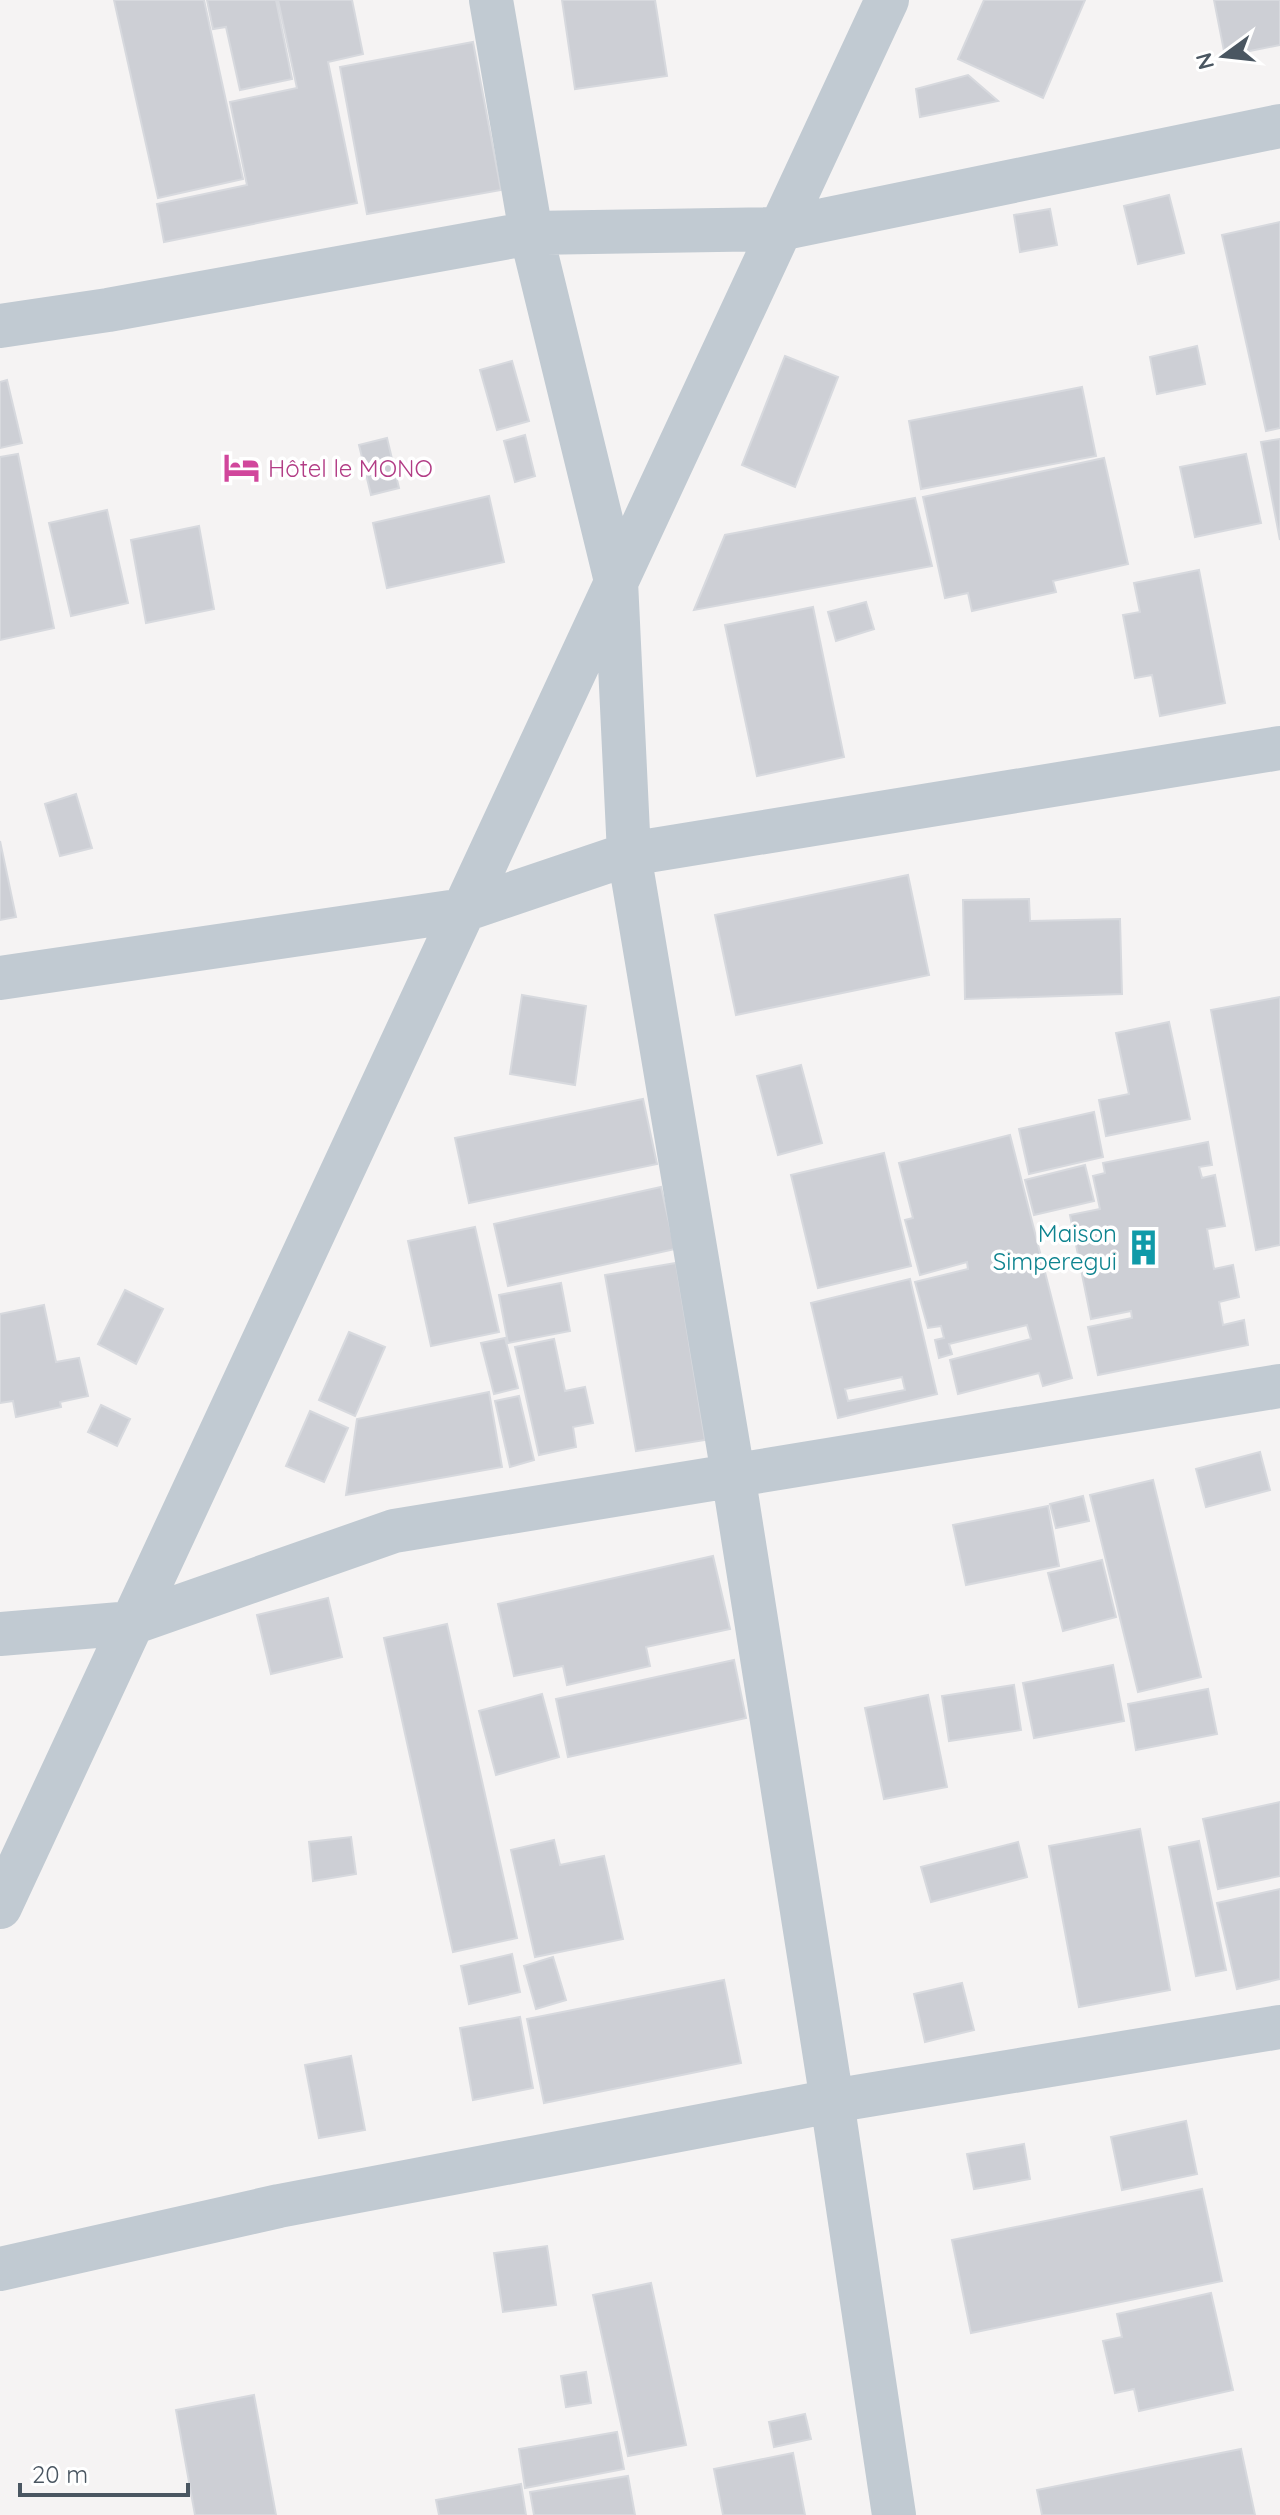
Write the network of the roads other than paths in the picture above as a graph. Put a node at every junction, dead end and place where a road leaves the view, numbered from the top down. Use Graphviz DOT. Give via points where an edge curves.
graph roads {
  1 [pos="491,0"];
  2 [pos="887,0"];
  3 [pos="1280,126"];
  4 [pos="780,229"];
  5 [pos="531,233"];
  6 [pos="0,326"];
  7 [pos="616,581"];
  8 [pos="1280,748"];
  9 [pos="629,854"];
  10 [pos="464,910"];
  11 [pos="0,978"];
  12 [pos="1280,1386"];
  13 [pos="733,1474"];
  14 [pos="132,1623"];
  15 [pos="0,1634"];
  16 [pos="0,1907"];
  17 [pos="1280,2027"];
  18 [pos="832,2101"];
  19 [pos="0,2269"];
  20 [pos="894,2515"];
  1 -- 5 [label="street"];
  2 -- 4 [label="street"];
  3 -- 4 [label="street"];
  4 -- 5 [label="street"];
  4 -- 7 [label="street"];
  5 -- 6 [label="street"];
  5 -- 7 [label="street"];
  7 -- 9 [label="street"];
  7 -- 10 [label="street"];
  8 -- 9 [label="street"];
  9 -- 10 [label="street"];
  9 -- 13 [label="street"];
  10 -- 11 [label="street"];
  10 -- 14 [label="street"];
  12 -- 13 [label="street"];
  13 -- 14 [label="street" via="394,1531"];
  13 -- 18 [label="street"];
  14 -- 15 [label="street"];
  14 -- 16 [label="street"];
  17 -- 18 [label="street"];
  18 -- 19 [label="street" via="279,2206"];
  18 -- 20 [label="street"];
}
